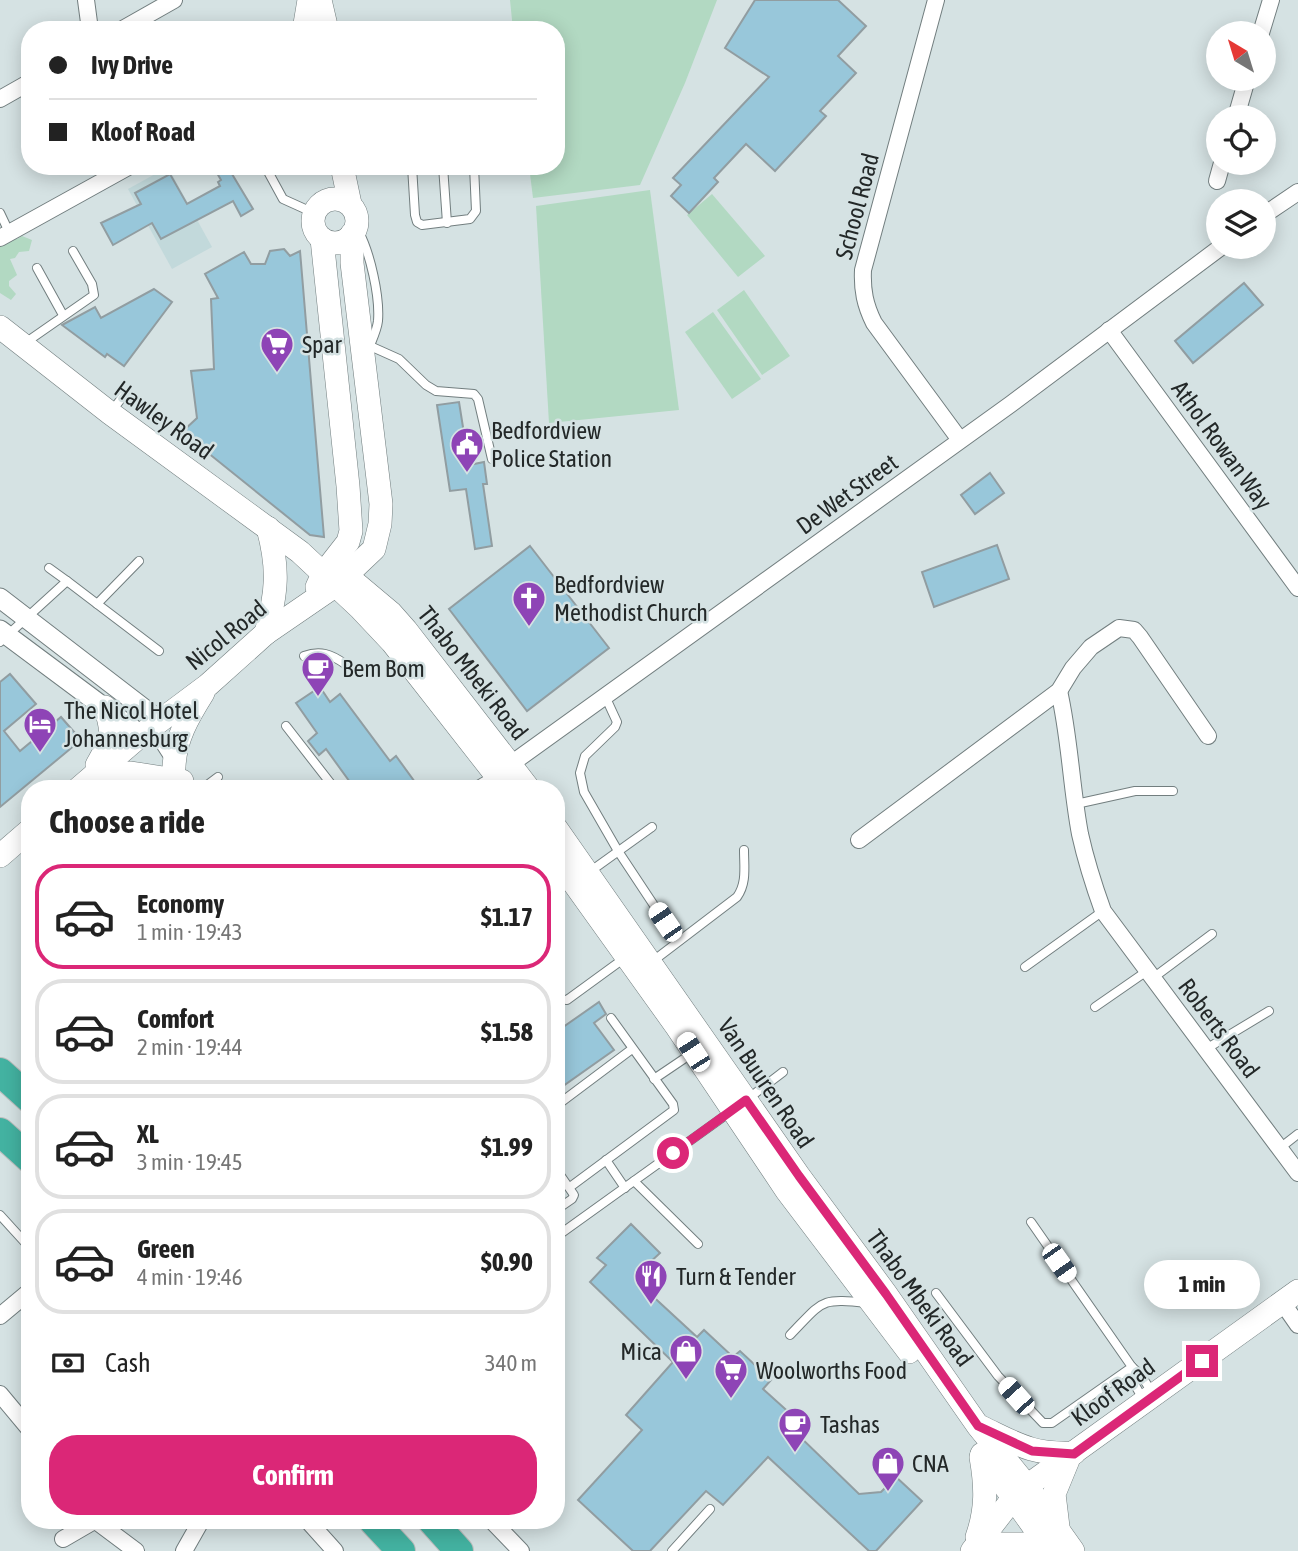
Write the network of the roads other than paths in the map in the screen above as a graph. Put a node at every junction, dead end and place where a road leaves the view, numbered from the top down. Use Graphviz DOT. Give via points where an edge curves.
graph roads {
  1 [pos="86,0"];
  2 [pos="174,0"];
  3 [pos="309,0"];
  4 [pos="319,0"];
  5 [pos="936,0"];
  6 [pos="1271,0"];
  7 [pos="89,21"];
  8 [pos="137,21"];
  9 [pos="306,21"];
  10 [pos="318,21"];
  11 [pos="325,21"];
  12 [pos="1265,21"];
  13 [pos="21,87"];
  14 [pos="0,99"];
  15 [pos="114,175"];
  16 [pos="270,175"];
  17 [pos="330,175"];
  18 [pos="342,175"];
  19 [pos="412,175"];
  20 [pos="444,175"];
  21 [pos="474,175"];
  22 [pos="1219,175"];
  23 [pos="1217,181"];
  24 [pos="1298,192"];
  25 [pos="1276,207"];
  26 [pos="0,213"];
  27 [pos="341,215"];
  28 [pos="447,223"];
  29 [pos="5,236"];
  30 [pos="322,239"];
  31 [pos="73,251"];
  32 [pos="1206,258"];
  33 [pos="37,268"];
  34 [pos="64,315"];
  35 [pos="0,327"];
  36 [pos="1108,330"];
  37 [pos="22,344"];
  38 [pos="367,351"];
  39 [pos="960,440"];
  40 [pos="492,459"];
  41 [pos="378,483"];
  42 [pos="348,486"];
  43 [pos="268,528"];
  44 [pos="374,549"];
  45 [pos="139,561"];
  46 [pos="49,568"];
  47 [pos="334,574"];
  48 [pos="67,582"];
  49 [pos="1298,589"];
  50 [pos="0,598"];
  51 [pos="365,602"];
  52 [pos="97,604"];
  53 [pos="26,618"];
  54 [pos="266,634"];
  55 [pos="2,636"];
  56 [pos="159,650"];
  57 [pos="304,656"];
  58 [pos="345,664"];
  59 [pos="208,685"];
  60 [pos="1059,691"];
  61 [pos="605,696"];
  62 [pos="105,707"];
  63 [pos="286,726"];
  64 [pos="153,733"];
  65 [pos="1208,736"];
  66 [pos="505,776"];
  67 [pos="218,777"];
  68 [pos="87,780"];
  69 [pos="89,780"];
  70 [pos="99,780"];
  71 [pos="175,780"];
  72 [pos="186,780"];
  73 [pos="186,780"];
  74 [pos="199,780"];
  75 [pos="328,780"];
  76 [pos="1173,791"];
  77 [pos="1076,804"];
  78 [pos="652,827"];
  79 [pos="21,838"];
  80 [pos="859,840"];
  81 [pos="565,846"];
  82 [pos="744,850"];
  83 [pos="618,851"];
  84 [pos="0,856"];
  85 [pos="565,865"];
  86 [pos="582,879"];
  87 [pos="1103,911"];
  88 [pos="1212,934"];
  89 [pos="680,940"];
  90 [pos="639,960"];
  91 [pos="1025,967"];
  92 [pos="1150,974"];
  93 [pos="565,1000"];
  94 [pos="1095,1007"];
  95 [pos="1269,1011"];
  96 [pos="611,1018"];
  97 [pos="684,1023"];
  98 [pos="632,1049"];
  99 [pos="1206,1049"];
  100 [pos="693,1052"];
  101 [pos="0,1072"];
  102 [pos="783,1072"];
  103 [pos="654,1079"];
  104 [pos="21,1090"];
  105 [pos="565,1099"];
  106 [pos="739,1105"];
  107 [pos="0,1132"];
  108 [pos="1298,1134"];
  109 [pos="1280,1148"];
  110 [pos="21,1151"];
  111 [pos="606,1160"];
  112 [pos="1298,1172"];
  113 [pos="565,1181"];
  114 [pos="634,1181"];
  115 [pos="793,1183"];
  116 [pos="569,1187"];
  117 [pos="625,1188"];
  118 [pos="565,1204"];
  119 [pos="0,1215"];
  120 [pos="1031,1222"];
  121 [pos="565,1231"];
  122 [pos="21,1238"];
  123 [pos="698,1244"];
  124 [pos="936,1293"];
  125 [pos="1290,1297"];
  126 [pos="21,1299"];
  127 [pos="880,1299"];
  128 [pos="0,1316"];
  129 [pos="1298,1325"];
  130 [pos="790,1335"];
  131 [pos="1132,1367"];
  132 [pos="0,1394"];
  133 [pos="1149,1398"];
  134 [pos="21,1419"];
  135 [pos="979,1438"];
  136 [pos="1071,1455"];
  137 [pos="1021,1492"];
  138 [pos="710,1509"];
  139 [pos="81,1529"];
  140 [pos="106,1529"];
  141 [pos="196,1529"];
  142 [pos="315,1529"];
  143 [pos="380,1529"];
  144 [pos="439,1529"];
  145 [pos="500,1529"];
  146 [pos="63,1539"];
  147 [pos="1053,1543"];
  148 [pos="974,1548"];
  149 [pos="136,1551"];
  150 [pos="184,1551"];
  151 [pos="335,1551"];
  152 [pos="401,1551"];
  153 [pos="459,1551"];
  154 [pos="521,1551"];
  155 [pos="672,1551"];
  156 [pos="1073,1551"];
  1 -- 7 [label="street"];
  2 -- 8 [label="street"];
  3 -- 9 [label="main road"];
  4 -- 10 [label="main road"];
  4 -- 11 [label="main road"];
  5 -- 39 [label="street, School Road" via="862,281 864,302 874,323"];
  6 -- 12 [label="street"];
  13 -- 14 [label="street"];
  15 -- 29 [label="street"];
  16 -- 27 [label="lane" via="283,199"];
  17 -- 27 [label="main road"];
  18 -- 27 [label="main road"];
  19 -- 28 [label="lane" via="417,222"];
  20 -- 28 [label="lane"];
  21 -- 28 [label="lane" via="474,216"];
  22 -- 23 [label="street"];
  24 -- 25 [label="street"];
  26 -- 29 [label="lane"];
  27 -- 30 [label="main road" via="314,227"];
  27 -- 30 [label="main road" via="341,242"];
  27 -- 38 [label="main road"];
  30 -- 42 [label="main road"];
  31 -- 34 [label="lane" via="94,295"];
  32 -- 36 [label="street, De Wet Street"];
  33 -- 34 [label="lane"];
  34 -- 37 [label="lane"];
  35 -- 37 [label="main road, Hawley Road"];
  36 -- 39 [label="street, De Wet Street"];
  36 -- 49 [label="street, Athol Rowan Way"];
  37 -- 43 [label="main road, Hawley Road" via="117,404"];
  38 -- 40 [label="lane" via="399,359 436,391 474,394"];
  38 -- 41 [label="main road"];
  39 -- 61 [label="street, De Wet Street"];
  41 -- 42 [label="main road"];
  41 -- 44 [label="main road" via="380,524"];
  42 -- 47 [label="main road" via="351,531"];
  43 -- 47 [label="main road, Hawley Road"];
  43 -- 54 [label="main road" via="276,580"];
  44 -- 47 [label="main road"];
  44 -- 51 [label="main road"];
  45 -- 52 [label="lane"];
  46 -- 48 [label="lane"];
  47 -- 51 [label="main road"];
  47 -- 54 [label="main road, Nicol Road" via="310,602"];
  48 -- 52 [label="lane"];
  48 -- 53 [label="lane"];
  50 -- 53 [label="street"];
  51 -- 66 [label="main road, Thabo Mbeki Road" via="406,630"];
  52 -- 56 [label="lane"];
  53 -- 55 [label="lane"];
  53 -- 64 [label="street"];
  54 -- 59 [label="main road, Nicol Road"];
  55 -- 62 [label="street"];
  57 -- 58 [label="lane" via="316,652"];
  59 -- 64 [label="main road, Nicol Road"];
  59 -- 73 [label="main road" via="175,749"];
  60 -- 65 [label="street" via="1091,647 1119,628 1128,628 1140,637"];
  60 -- 77 [label="street, Roberts Road"];
  60 -- 80 [label="street"];
  61 -- 66 [label="street, De Wet Street"];
  61 -- 83 [label="lane" via="617,722 585,756 580,773 584,792"];
  62 -- 64 [label="street"];
  62 -- 68 [label="main road" via="113,736"];
  63 -- 75 [label="lane"];
  64 -- 69 [label="main road, Nicol Road"];
  64 -- 72 [label="lane"];
  67 -- 74 [label="lane"];
  70 -- 71 [label="main road" via="139,774"];
  76 -- 77 [label="lane" via="1135,791"];
  77 -- 87 [label="street, Roberts Road" via="1086,858"];
  78 -- 83 [label="lane"];
  79 -- 84 [label="main road"];
  81 -- 86 [label="main road"];
  82 -- 89 [label="lane" via="742,890"];
  83 -- 86 [label="lane"];
  83 -- 89 [label="lane"];
  85 -- 86 [label="main road"];
  86 -- 90 [label="main road"];
  86 -- 90 [label="main road" via="597,915"];
  87 -- 91 [label="lane"];
  87 -- 92 [label="street, Roberts Road"];
  88 -- 92 [label="lane"];
  89 -- 90 [label="lane"];
  90 -- 93 [label="lane"];
  90 -- 97 [label="main road"];
  92 -- 94 [label="lane"];
  92 -- 99 [label="street, Roberts Road"];
  95 -- 99 [label="lane"];
  96 -- 98 [label="lane"];
  97 -- 100 [label="main road, Van Buuren Road"];
  97 -- 106 [label="main road, Van Buuren Road"];
  98 -- 103 [label="lane"];
  98 -- 105 [label="lane"];
  99 -- 109 [label="street, Roberts Road"];
  100 -- 103 [label="lane"];
  100 -- 106 [label="main road, Van Buuren Road"];
  101 -- 104 [label="highway"];
  102 -- 106 [label="lane"];
  103 -- 111 [label="lane" via="673,1104 673,1112"];
  106 -- 114 [label="lane"];
  106 -- 115 [label="main road, Van Buuren Road"];
  107 -- 110 [label="highway"];
  108 -- 109 [label="lane"];
  109 -- 112 [label="street, Roberts Road"];
  111 -- 116 [label="lane"];
  111 -- 117 [label="lane"];
  113 -- 116 [label="lane"];
  114 -- 117 [label="lane"];
  114 -- 123 [label="lane"];
  115 -- 127 [label="main road, Thabo Mbeki Road"];
  116 -- 118 [label="lane" via="574,1197"];
  117 -- 121 [label="lane"];
  119 -- 122 [label="lane"];
  120 -- 131 [label="lane"];
  124 -- 131 [label="lane" via="998,1376 1043,1423 1052,1423"];
  125 -- 129 [label="street"];
  125 -- 133 [label="main road, Kloof Road"];
  126 -- 128 [label="street"];
  127 -- 130 [label="lane" via="826,1301"];
  127 -- 135 [label="main road, Thabo Mbeki Road"];
  131 -- 133 [label="lane" via="1132,1380"];
  132 -- 134 [label="street"];
  133 -- 136 [label="main road, Kloof Road"];
  135 -- 136 [label="main road"];
  135 -- 137 [label="main road, Thabo Mbeki Road"];
  135 -- 148 [label="main road" via="986,1494"];
  136 -- 137 [label="main road, Kloof Road"];
  136 -- 147 [label="main road" via="1054,1494"];
  137 -- 147 [label="main road, Thabo Mbeki Road"];
  137 -- 148 [label="main road, Kloof Road"];
  138 -- 155 [label="lane"];
  139 -- 146 [label="street"];
  140 -- 149 [label="street"];
  141 -- 150 [label="street"];
  142 -- 151 [label="street"];
  143 -- 152 [label="highway"];
  144 -- 153 [label="highway"];
  145 -- 154 [label="street"];
  147 -- 148 [label="main road"];
  147 -- 156 [label="main road, Thabo Mbeki Road"];
}
